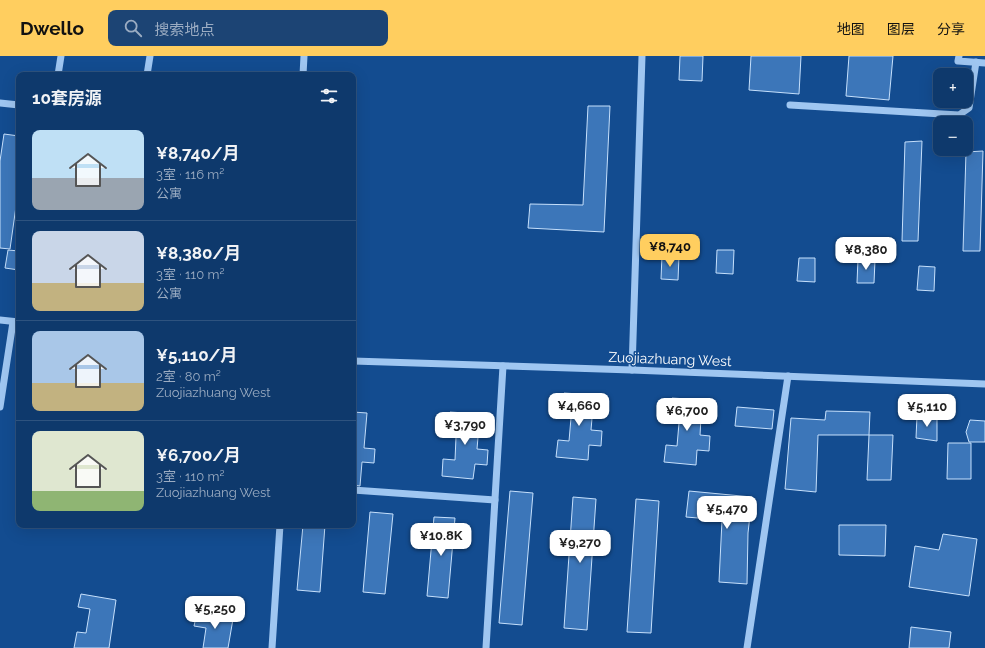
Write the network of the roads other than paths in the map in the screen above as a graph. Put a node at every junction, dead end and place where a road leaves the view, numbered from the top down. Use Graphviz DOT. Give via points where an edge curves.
graph roads {
  1 [pos="61,56"];
  2 [pos="150,56"];
  3 [pos="304,56"];
  4 [pos="642,56"];
  5 [pos="959,56"];
  6 [pos="976,62"];
  7 [pos="985,63"];
  8 [pos="58,72"];
  9 [pos="147,72"];
  10 [pos="303,72"];
  11 [pos="0,103"];
  12 [pos="16,105"];
  13 [pos="790,106"];
  14 [pos="0,320"];
  15 [pos="16,322"];
  16 [pos="356,361"];
  17 [pos="503,366"];
  18 [pos="632,370"];
  19 [pos="788,376"];
  20 [pos="985,384"];
  21 [pos="0,407"];
  22 [pos="356,490"];
  23 [pos="495,500"];
  24 [pos="280,528"];
  25 [pos="272,648"];
  26 [pos="486,648"];
  27 [pos="747,648"];
  1 -- 8 [label="street"];
  2 -- 9 [label="street"];
  3 -- 10 [label="street"];
  4 -- 18 [label="street"];
  5 -- 6 [label="street" via="958,61"];
  6 -- 7 [label="street"];
  6 -- 13 [label="street" via="969,108 959,115"];
  11 -- 12 [label="street"];
  14 -- 15 [label="street"];
  15 -- 21 [label="street"];
  16 -- 17 [label="street, Zuojiazhuang West"];
  17 -- 18 [label="street, Zuojiazhuang West"];
  17 -- 23 [label="street"];
  18 -- 19 [label="street, Zuojiazhuang West"];
  19 -- 20 [label="street, Zuojiazhuang West"];
  19 -- 27 [label="street"];
  22 -- 23 [label="street"];
  23 -- 26 [label="street"];
  24 -- 25 [label="street"];
}
